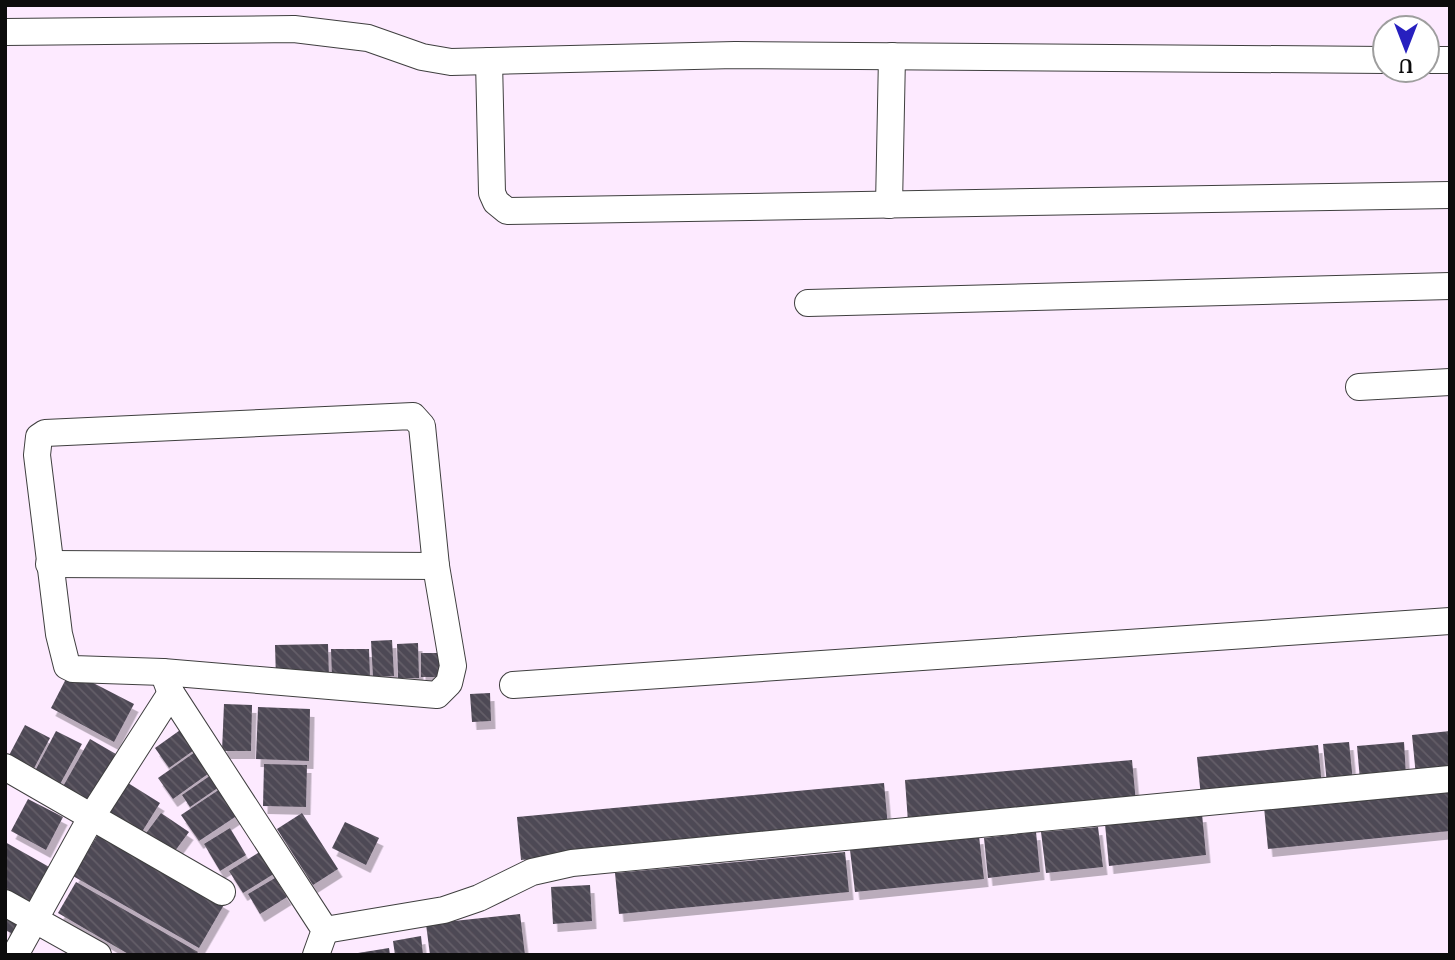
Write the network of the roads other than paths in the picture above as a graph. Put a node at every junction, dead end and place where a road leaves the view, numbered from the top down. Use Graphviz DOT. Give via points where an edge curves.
graph roads {
  1 [pos="5,32"];
  2 [pos="892,57"];
  3 [pos="1371,60"];
  4 [pos="489,61"];
  5 [pos="1450,195"];
  6 [pos="889,205"];
  7 [pos="1450,286"];
  8 [pos="808,303"];
  9 [pos="1450,382"];
  10 [pos="1359,387"];
  11 [pos="49,564"];
  12 [pos="436,566"];
  13 [pos="1450,621"];
  14 [pos="167,683"];
  15 [pos="513,685"];
  16 [pos="5,767"];
  17 [pos="1450,779"];
  18 [pos="92,816"];
  19 [pos="222,892"];
  20 [pos="5,903"];
  21 [pos="33,919"];
  22 [pos="325,930"];
  23 [pos="15,955"];
  24 [pos="98,955"];
  25 [pos="316,955"];
  1 -- 4 [label="street" via="294,29 368,38 422,57"];
  2 -- 3 [label="street"];
  2 -- 4 [label="street" via="735,55"];
  2 -- 6 [label="street"];
  4 -- 6 [label="street" via="492,193 508,211"];
  5 -- 6 [label="street"];
  7 -- 8 [label="street"];
  9 -- 10 [label="street"];
  11 -- 12 [label="street"];
  11 -- 12 [label="street" via="37,455 39,437 45,433 413,416 422,426"];
  11 -- 14 [label="street" via="67,666"];
  12 -- 14 [label="street" via="453,666 449,682 437,695"];
  13 -- 15 [label="street"];
  14 -- 18 [label="street"];
  14 -- 22 [label="street"];
  16 -- 18 [label="street"];
  17 -- 22 [label="street" via="572,863 532,873 444,910"];
  18 -- 19 [label="street"];
  18 -- 21 [label="street"];
  20 -- 21 [label="street"];
  21 -- 23 [label="street"];
  21 -- 24 [label="street"];
  22 -- 25 [label="street"];
}
